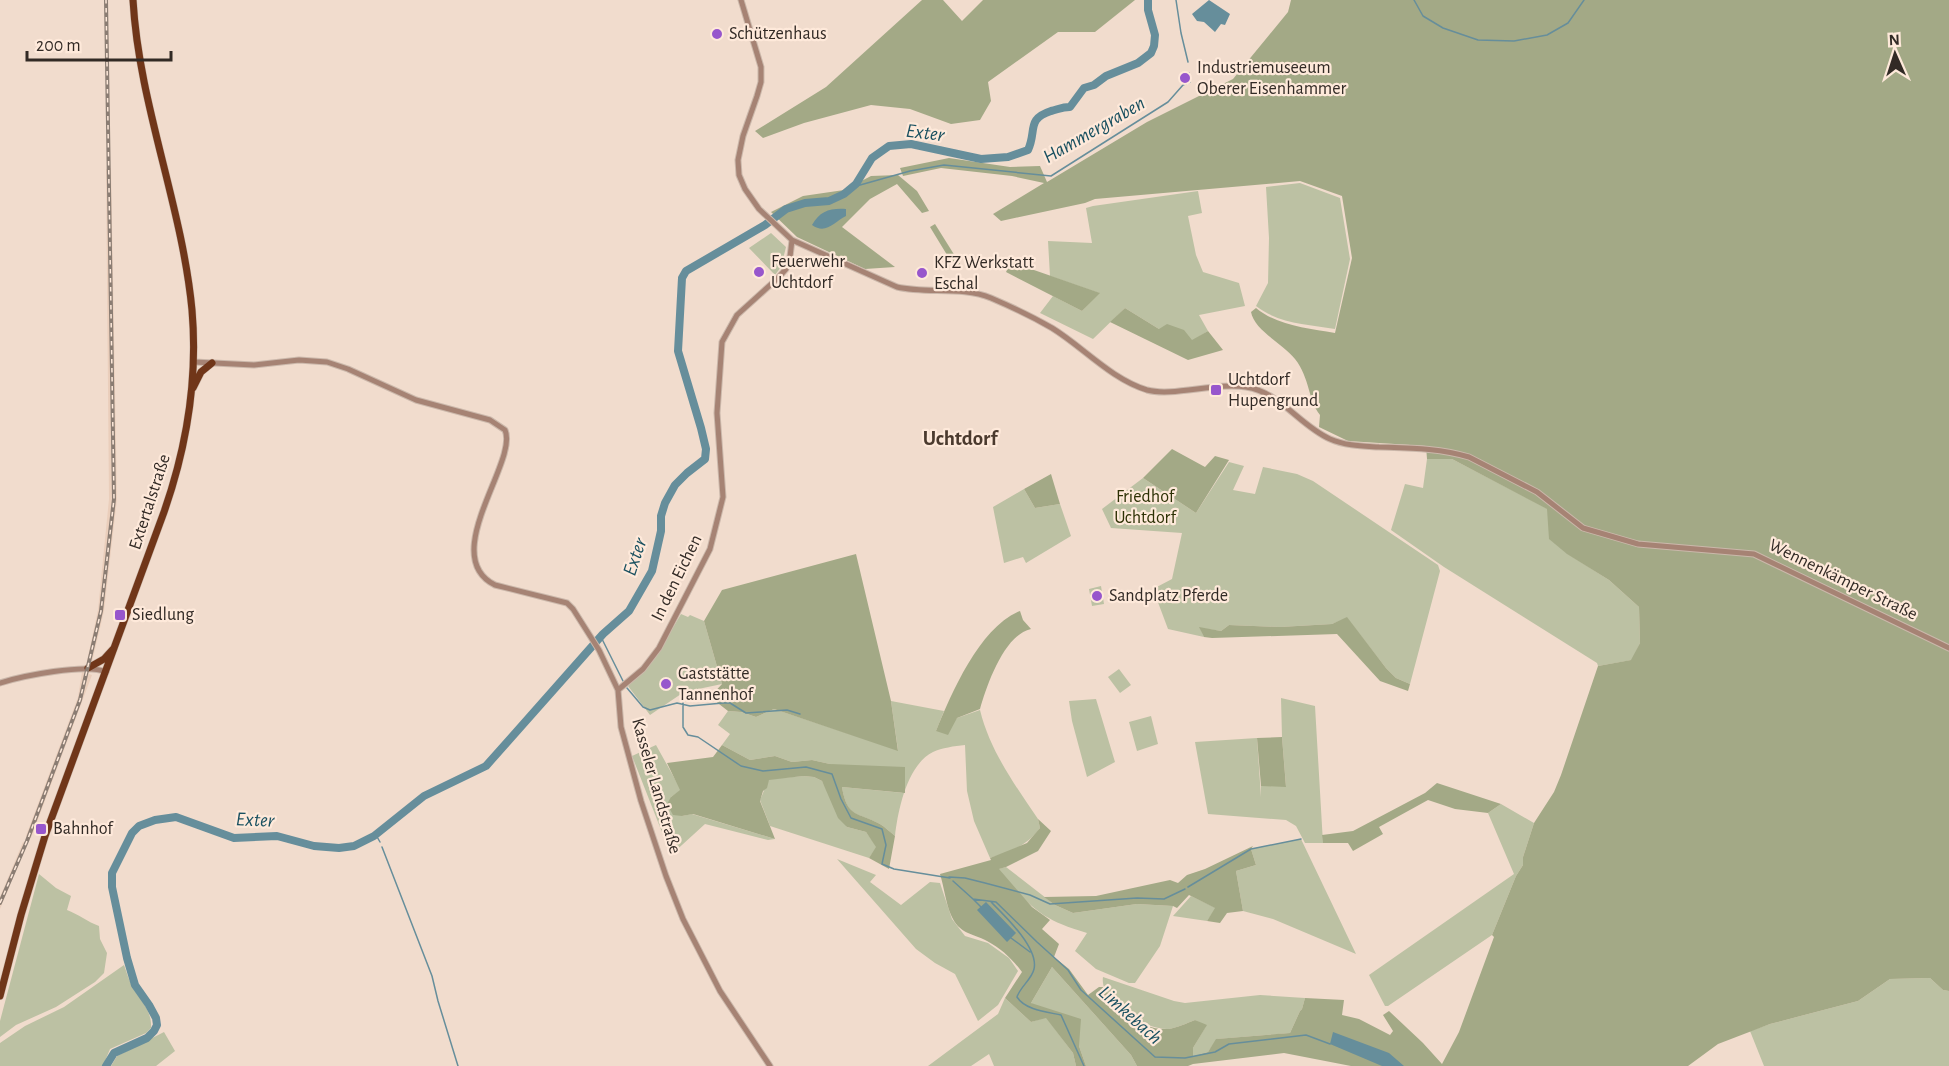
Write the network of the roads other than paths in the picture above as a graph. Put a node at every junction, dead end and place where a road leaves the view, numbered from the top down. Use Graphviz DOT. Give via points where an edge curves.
graph roads {
  1 [pos="133,0"];
  2 [pos="741,0"];
  3 [pos="792,240"];
  4 [pos="194,362"];
  5 [pos="212,363"];
  6 [pos="192,390"];
  7 [pos="115,646"];
  8 [pos="1949,648"];
  9 [pos="88,668"];
  10 [pos="106,672"];
  11 [pos="0,683"];
  12 [pos="618,690"];
  13 [pos="0,996"];
  14 [pos="770,1066"];
  1 -- 4 [label="main road, Extertalstraße" via="139,55 189,290"];
  2 -- 3 [label="street, Wennenkämper Straße" via="760,67 760,82 739,148 738,175 765,216"];
  3 -- 8 [label="street, Wennenkämper Straße" via="908,290 977,293 992,298 1053,328 1119,376 1147,390 1248,387 1274,398 1321,434 1341,443 1458,454 1537,492 1583,528 1638,544 1754,554"];
  3 -- 12 [label="street, In den Eichen" via="782,274 737,315 720,352 717,413 723,497 706,559 659,648 643,669"];
  4 -- 5 [label="street, Kasseler Landstraße"];
  4 -- 6 [label="main road, Extertalstraße"];
  5 -- 6 [label="main road" via="201,372"];
  5 -- 12 [label="street, Kasseler Landstraße" via="327,362 416,399 501,426 508,441 480,517 475,548 478,568 495,585 567,603 592,638"];
  6 -- 7 [label="main road, Extertalstraße" via="172,489"];
  7 -- 9 [label="main road" via="104,659"];
  7 -- 10 [label="main road, Extertalstraße"];
  9 -- 10 [label="street"];
  9 -- 11 [label="street"];
  10 -- 13 [label="main road, Extertalstraße" via="42,843"];
  12 -- 14 [label="street, Kasseler Landstraße" via="621,727 641,801 682,919 720,991"];
}
